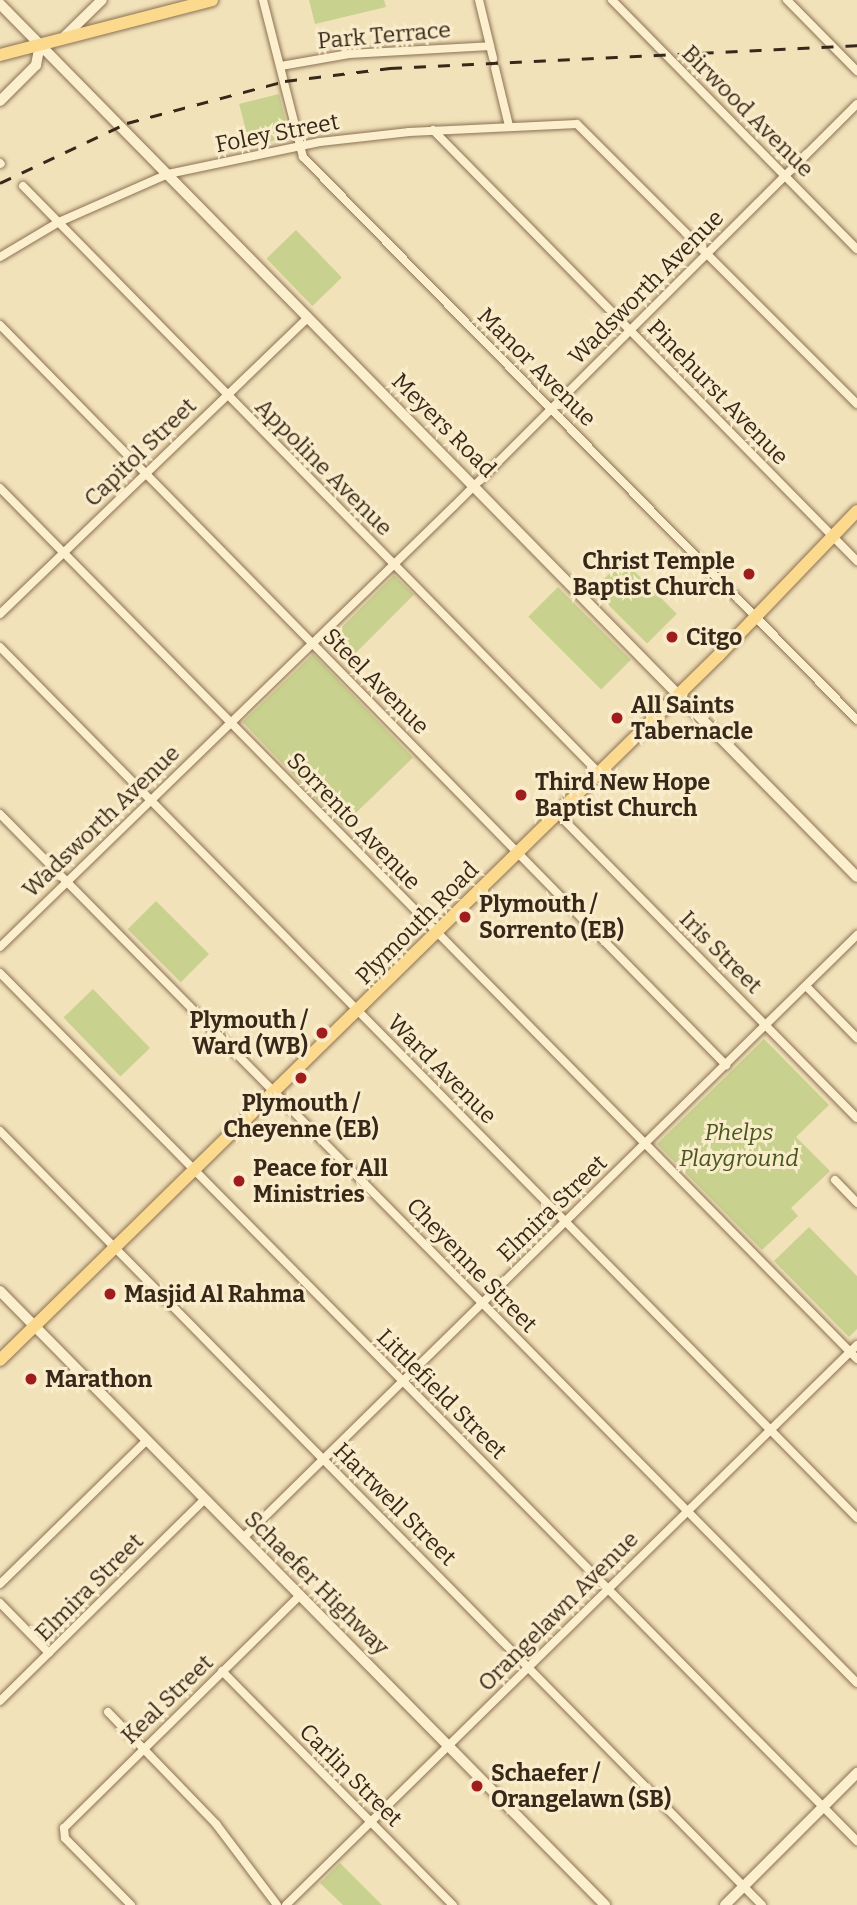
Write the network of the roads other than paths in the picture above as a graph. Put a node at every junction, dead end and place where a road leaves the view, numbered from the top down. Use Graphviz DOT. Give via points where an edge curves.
graph roads {
  1 [pos="102,0"];
  2 [pos="212,0"];
  3 [pos="263,0"];
  4 [pos="479,0"];
  5 [pos="612,0"];
  6 [pos="787,0"];
  7 [pos="0,4"];
  8 [pos="63,38"];
  9 [pos="40,45"];
  10 [pos="490,46"];
  11 [pos="0,55"];
  12 [pos="493,58"];
  13 [pos="281,66"];
  14 [pos="495,68"];
  15 [pos="857,71"];
  16 [pos="0,101"];
  17 [pos="857,104"];
  18 [pos="509,126"];
  19 [pos="433,130"];
  20 [pos="299,146"];
  21 [pos="168,174"];
  22 [pos="785,175"];
  23 [pos="23,186"];
  24 [pos="59,222"];
  25 [pos="857,248"];
  26 [pos="708,252"];
  27 [pos="0,257"];
  28 [pos="309,318"];
  29 [pos="0,325"];
  30 [pos="630,330"];
  31 [pos="227,395"];
  32 [pos="857,404"];
  33 [pos="551,409"];
  34 [pos="145,474"];
  35 [pos="474,486"];
  36 [pos="0,488"];
  37 [pos="857,511"];
  38 [pos="832,536"];
  39 [pos="63,553"];
  40 [pos="857,561"];
  41 [pos="393,564"];
  42 [pos="0,614"];
  43 [pos="755,615"];
  44 [pos="312,643"];
  45 [pos="0,647"];
  46 [pos="678,694"];
  47 [pos="857,720"];
  48 [pos="230,722"];
  49 [pos="599,773"];
  50 [pos="150,799"];
  51 [pos="0,814"];
  52 [pos="558,814"];
  53 [pos="518,853"];
  54 [pos="857,877"];
  55 [pos="66,882"];
  56 [pos="437,933"];
  57 [pos="857,935"];
  58 [pos="0,947"];
  59 [pos="0,973"];
  60 [pos="806,986"];
  61 [pos="358,1011"];
  62 [pos="766,1025"];
  63 [pos="857,1038"];
  64 [pos="726,1065"];
  65 [pos="274,1093"];
  66 [pos="857,1118"];
  67 [pos="0,1131"];
  68 [pos="645,1145"];
  69 [pos="195,1171"];
  70 [pos="835,1180"];
  71 [pos="857,1203"];
  72 [pos="566,1222"];
  73 [pos="115,1248"];
  74 [pos="0,1291"];
  75 [pos="482,1303"];
  76 [pos="35,1327"];
  77 [pos="854,1348"];
  78 [pos="857,1359"];
  79 [pos="0,1360"];
  80 [pos="403,1381"];
  81 [pos="770,1430"];
  82 [pos="146,1440"];
  83 [pos="323,1459"];
  84 [pos="205,1499"];
  85 [pos="687,1510"];
  86 [pos="857,1518"];
  87 [pos="243,1538"];
  88 [pos="0,1584"];
  89 [pos="608,1589"];
  90 [pos="300,1595"];
  91 [pos="0,1603"];
  92 [pos="49,1653"];
  93 [pos="529,1667"];
  94 [pos="222,1671"];
  95 [pos="857,1683"];
  96 [pos="0,1701"];
  97 [pos="108,1712"];
  98 [pos="448,1746"];
  99 [pos="143,1749"];
  100 [pos="857,1773"];
  101 [pos="823,1807"];
  102 [pos="371,1822"];
  103 [pos="857,1841"];
  104 [pos="744,1886"];
  105 [pos="131,1905"];
  106 [pos="277,1905"];
  107 [pos="286,1905"];
  108 [pos="453,1905"];
  109 [pos="605,1905"];
  110 [pos="725,1905"];
  111 [pos="762,1905"];
  1 -- 8 [label="street"];
  2 -- 8 [label="main road"];
  3 -- 13 [label="street, Manor Avenue"];
  4 -- 10 [label="street"];
  5 -- 22 [label="street, Birwood Avenue"];
  6 -- 15 [label="street"];
  7 -- 9 [label="street, Meyers Road"];
  8 -- 9 [label="main road"];
  9 -- 11 [label="main road"];
  9 -- 16 [label="street" via="36,65"];
  9 -- 21 [label="street, Meyers Road"];
  10 -- 12 [label="street"];
  10 -- 13 [label="street, Park Terrace" via="349,54"];
  13 -- 20 [label="street, Manor Avenue"];
  14 -- 18 [label="street"];
  17 -- 22 [label="street, Wadsworth Avenue"];
  18 -- 19 [label="street, Foley Street"];
  18 -- 26 [label="street, Foley Street" via="580,125"];
  19 -- 20 [label="street, Foley Street"];
  19 -- 30 [label="street, Pinehurst Avenue"];
  20 -- 21 [label="street, Foley Street"];
  20 -- 33 [label="street, Manor Avenue" via="303,157"];
  21 -- 24 [label="street, Foley Street"];
  21 -- 28 [label="street, Meyers Road"];
  22 -- 25 [label="street, Birwood Avenue"];
  22 -- 26 [label="street, Wadsworth Avenue"];
  23 -- 24 [label="street, Appoline Avenue"];
  24 -- 27 [label="street, Foley Street"];
  24 -- 31 [label="street, Appoline Avenue"];
  26 -- 30 [label="street, Wadsworth Avenue"];
  26 -- 32 [label="street"];
  28 -- 31 [label="street, Capitol Street"];
  28 -- 35 [label="street, Meyers Road"];
  29 -- 34 [label="street, Steel Avenue"];
  30 -- 33 [label="street, Wadsworth Avenue"];
  30 -- 38 [label="street, Pinehurst Avenue"];
  31 -- 34 [label="street, Capitol Street"];
  31 -- 41 [label="street, Appoline Avenue"];
  33 -- 35 [label="street, Wadsworth Avenue"];
  33 -- 43 [label="street, Manor Avenue"];
  34 -- 39 [label="street, Capitol Street"];
  34 -- 44 [label="street, Steel Avenue"];
  35 -- 41 [label="street, Wadsworth Avenue"];
  35 -- 46 [label="street, Meyers Road"];
  36 -- 39 [label="street, Sorrento Avenue"];
  37 -- 38 [label="main road, Plymouth Road"];
  38 -- 40 [label="street, Pinehurst Avenue"];
  38 -- 43 [label="main road, Plymouth Road"];
  39 -- 42 [label="street, Capitol Street"];
  39 -- 48 [label="street, Sorrento Avenue"];
  41 -- 44 [label="street, Wadsworth Avenue"];
  41 -- 49 [label="street, Appoline Avenue"];
  43 -- 46 [label="main road, Plymouth Road"];
  43 -- 47 [label="street, Manor Avenue"];
  44 -- 48 [label="street, Wadsworth Avenue"];
  44 -- 53 [label="street, Steel Avenue"];
  45 -- 50 [label="street, Ward Avenue"];
  46 -- 49 [label="main road, Plymouth Road"];
  46 -- 54 [label="street, Meyers Road"];
  48 -- 50 [label="street, Wadsworth Avenue"];
  48 -- 56 [label="street, Sorrento Avenue"];
  49 -- 52 [label="main road, Plymouth Road"];
  50 -- 55 [label="street, Wadsworth Avenue"];
  50 -- 61 [label="street, Ward Avenue"];
  51 -- 55 [label="street, Cheyenne Street"];
  52 -- 53 [label="main road, Plymouth Road"];
  52 -- 62 [label="street, Iris Street"];
  53 -- 56 [label="main road, Plymouth Road"];
  53 -- 64 [label="street, Steel Avenue"];
  55 -- 58 [label="street, Wadsworth Avenue"];
  55 -- 65 [label="street, Cheyenne Street"];
  56 -- 61 [label="main road, Plymouth Road"];
  56 -- 68 [label="street, Sorrento Avenue"];
  57 -- 60 [label="street, Elmira Street"];
  59 -- 69 [label="street, Littlefield Street"];
  60 -- 62 [label="street, Elmira Street"];
  60 -- 63 [label="street"];
  61 -- 65 [label="main road, Plymouth Road"];
  61 -- 72 [label="street, Ward Avenue"];
  62 -- 64 [label="street, Elmira Street"];
  62 -- 66 [label="street, Iris Street"];
  64 -- 68 [label="street, Elmira Street"];
  65 -- 69 [label="main road, Plymouth Road"];
  65 -- 75 [label="street, Cheyenne Street"];
  67 -- 73 [label="street, Hartwell Street"];
  68 -- 72 [label="street, Elmira Street"];
  68 -- 77 [label="street, Sorrento Avenue"];
  69 -- 73 [label="main road, Plymouth Road"];
  69 -- 80 [label="street, Littlefield Street"];
  70 -- 71 [label="street"];
  72 -- 75 [label="street, Elmira Street"];
  72 -- 81 [label="street, Ward Avenue"];
  73 -- 76 [label="main road, Plymouth Road"];
  73 -- 83 [label="street, Hartwell Street"];
  74 -- 76 [label="street, Schaefer Highway"];
  75 -- 80 [label="street, Elmira Street"];
  75 -- 85 [label="street, Cheyenne Street"];
  76 -- 79 [label="main road, Plymouth Road"];
  76 -- 82 [label="street, Schaefer Highway"];
  77 -- 78 [label="street, Sorrento Avenue"];
  77 -- 81 [label="street, Orangelawn Avenue"];
  80 -- 83 [label="street, Elmira Street"];
  80 -- 89 [label="street, Littlefield Street"];
  81 -- 85 [label="street, Orangelawn Avenue"];
  81 -- 86 [label="street, Ward Avenue"];
  82 -- 84 [label="street, Schaefer Highway"];
  82 -- 88 [label="street"];
  83 -- 87 [label="street, Elmira Street"];
  83 -- 93 [label="street, Hartwell Street"];
  84 -- 87 [label="street, Schaefer Highway"];
  84 -- 92 [label="street, Elmira Street"];
  85 -- 89 [label="street, Orangelawn Avenue"];
  85 -- 95 [label="street, Cheyenne Street"];
  87 -- 90 [label="street, Schaefer Highway"];
  89 -- 93 [label="street, Orangelawn Avenue"];
  89 -- 101 [label="street, Littlefield Street"];
  90 -- 94 [label="street, Keal Street"];
  90 -- 98 [label="street, Schaefer Highway"];
  91 -- 92 [label="street"];
  92 -- 96 [label="street, Elmira Street"];
  93 -- 98 [label="street, Orangelawn Avenue"];
  93 -- 104 [label="street, Hartwell Street"];
  94 -- 99 [label="street, Keal Street"];
  94 -- 102 [label="street, Carlin Street"];
  97 -- 99 [label="street"];
  98 -- 102 [label="street, Orangelawn Avenue"];
  98 -- 109 [label="street, Schaefer Highway"];
  99 -- 105 [label="street, Keal Street" via="63,1831"];
  99 -- 106 [label="street" via="216,1824"];
  100 -- 101 [label="street"];
  101 -- 103 [label="street, Littlefield Street"];
  101 -- 104 [label="street"];
  102 -- 107 [label="street, Orangelawn Avenue"];
  102 -- 108 [label="street, Carlin Street"];
  104 -- 110 [label="street"];
  104 -- 111 [label="street, Hartwell Street"];
}
